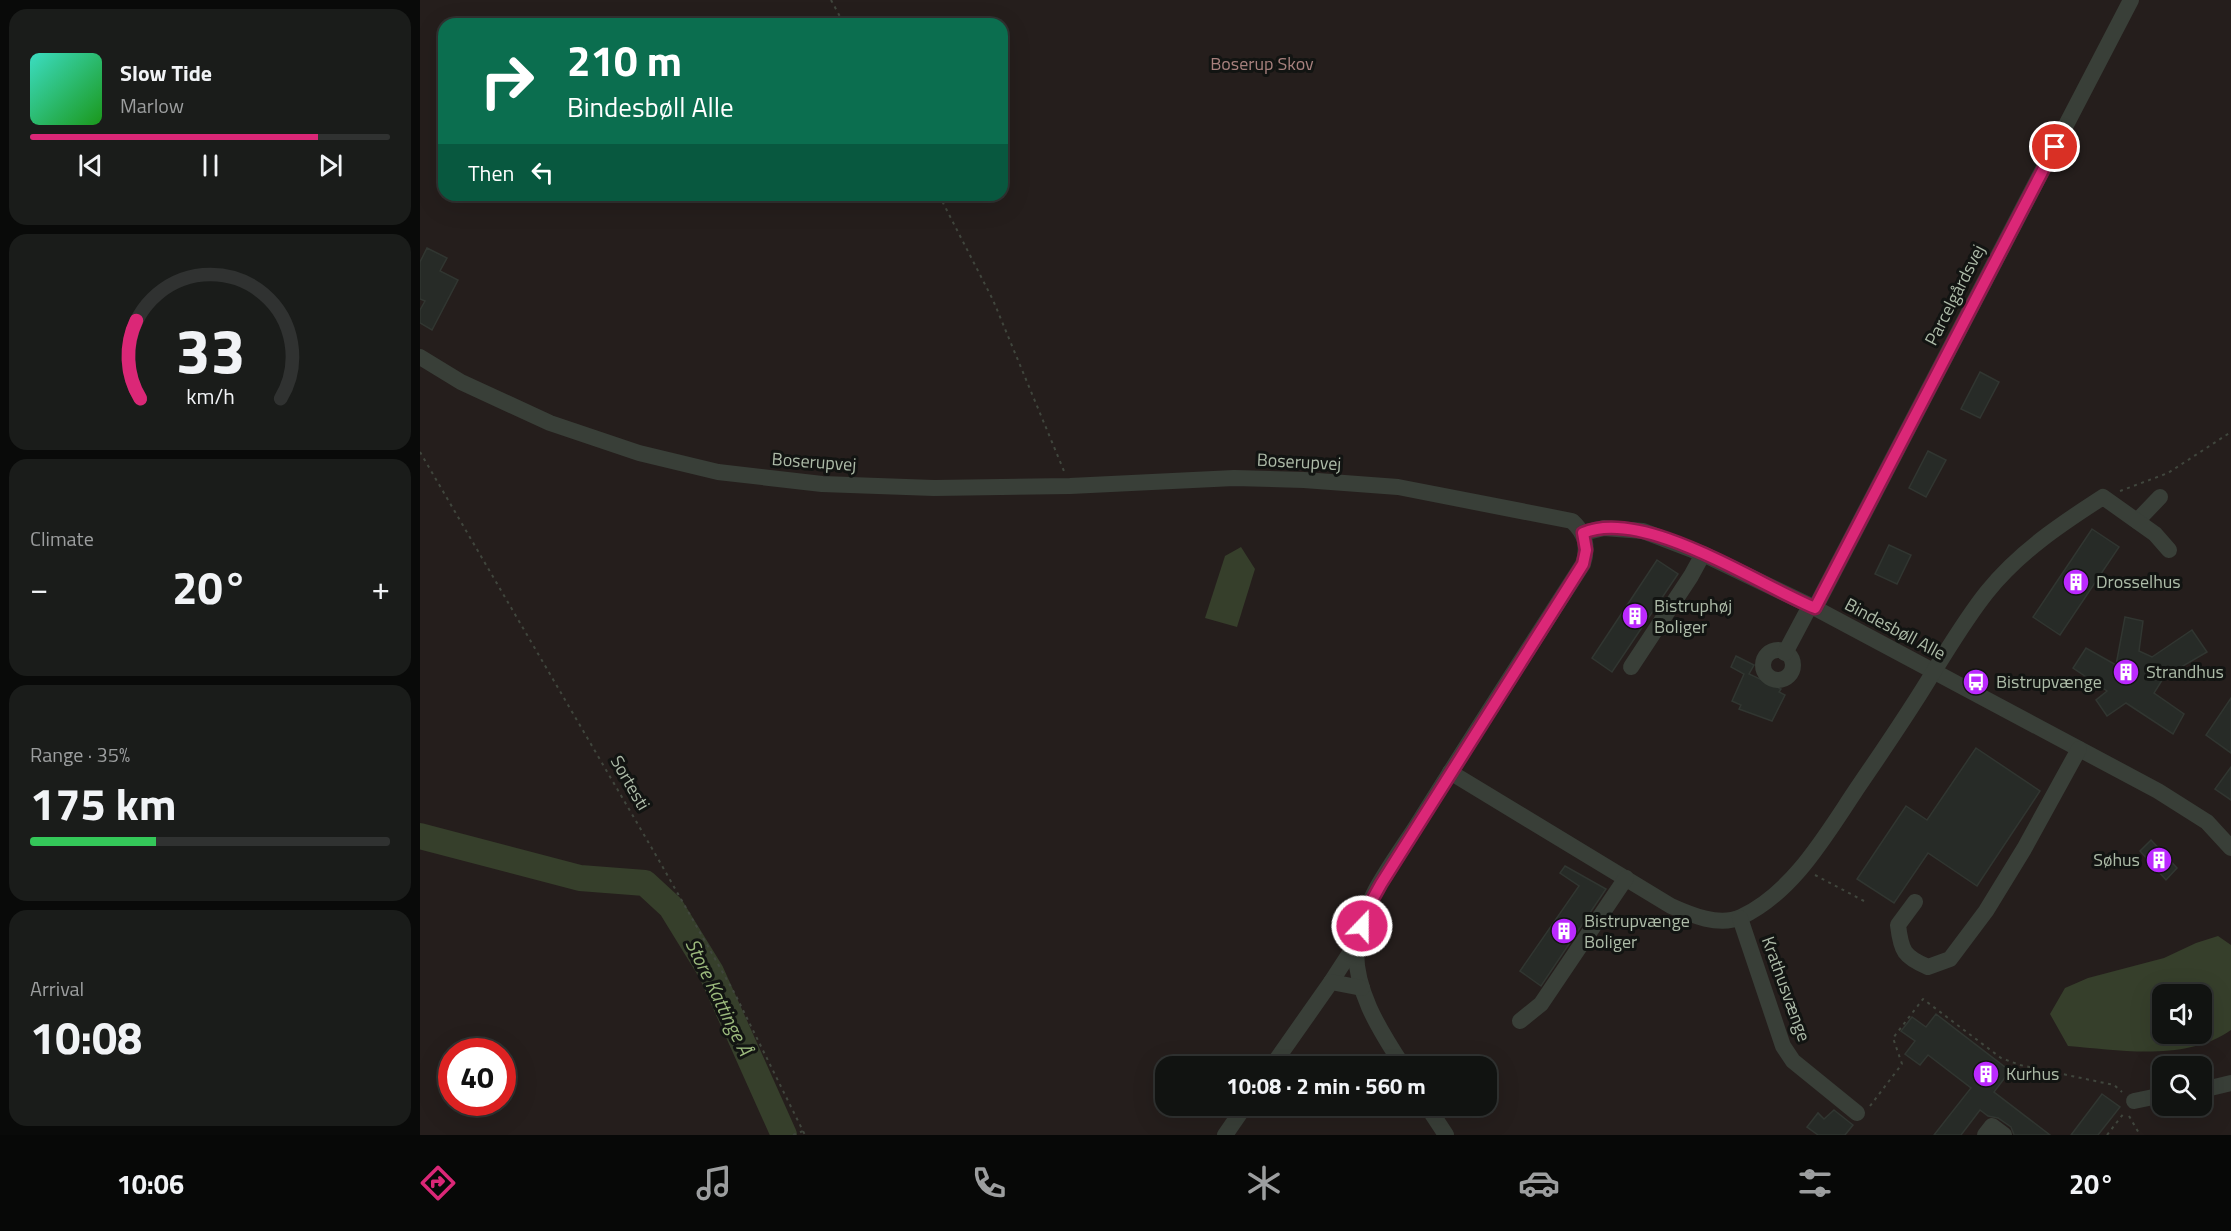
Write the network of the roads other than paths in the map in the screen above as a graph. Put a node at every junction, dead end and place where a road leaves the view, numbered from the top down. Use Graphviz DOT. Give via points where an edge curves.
graph roads {
  1 [pos="2131,0"];
  2 [pos="420,357"];
  3 [pos="2160,497"];
  4 [pos="2137,521"];
  5 [pos="1583,533"];
  6 [pos="2169,550"];
  7 [pos="1703,554"];
  8 [pos="1812,607"];
  9 [pos="1785,652"];
  10 [pos="1632,667"];
  11 [pos="1934,672"];
  12 [pos="2079,749"];
  13 [pos="1450,772"];
  14 [pos="2231,848"];
  15 [pos="1626,878"];
  16 [pos="1915,902"];
  17 [pos="1740,918"];
  18 [pos="1357,942"];
  19 [pos="1331,982"];
  20 [pos="1362,988"];
  21 [pos="1520,1021"];
  22 [pos="1279,1056"];
  23 [pos="1396,1056"];
  24 [pos="2231,1083"];
  25 [pos="2212,1088"];
  26 [pos="2152,1097"];
  27 [pos="2134,1101"];
  28 [pos="1857,1113"];
  29 [pos="1238,1116"];
  30 [pos="1434,1116"];
  31 [pos="1225,1135"];
  32 [pos="1446,1135"];
  33 [pos="1985,1135"];
  34 [pos="2004,1135"];
  1 -- 8 [label="street, Parcelgårdsvej"];
  2 -- 5 [label="street, Boserupvej" via="461,382 550,423 639,453 718,472 833,484 934,488 1234,478 1304,480 1398,488 1567,518"];
  3 -- 4 [label="street"];
  4 -- 6 [label="street"];
  4 -- 11 [label="street" via="2103,497 2061,523 2022,554 1988,590 1958,629"];
  5 -- 7 [label="street, Bindesbøll Alle" via="1604,528 1643,531"];
  5 -- 13 [label="street" via="1583,564"];
  7 -- 8 [label="street, Bindesbøll Alle"];
  7 -- 10 [label="street"];
  8 -- 9 [label="street, Parcelgårdsvej"];
  8 -- 11 [label="street, Bindesbøll Alle"];
  11 -- 12 [label="street, Bindesbøll Alle"];
  11 -- 17 [label="street" via="1802,867 1772,896"];
  12 -- 14 [label="street, Bindesbøll Alle" via="2207,822"];
  12 -- 16 [label="street" via="2019,858 1950,959 1928,967 1910,959 1900,944 1898,925"];
  13 -- 15 [label="street"];
  13 -- 18 [label="street" via="1366,911"];
  15 -- 17 [label="street" via="1694,916"];
  15 -- 21 [label="street" via="1542,1004"];
  17 -- 28 [label="street, Krathusvænge" via="1783,1046 1793,1061"];
  18 -- 19 [label="street"];
  18 -- 20 [label="street"];
  19 -- 20 [label="street"];
  19 -- 22 [label="street"];
  20 -- 23 [label="street" via="1380,1031"];
  24 -- 25 [label="street"];
  26 -- 27 [label="street"];
  29 -- 31 [label="street"];
  30 -- 32 [label="street"];
  33 -- 34 [label="street" via="1992,1126"];
}
